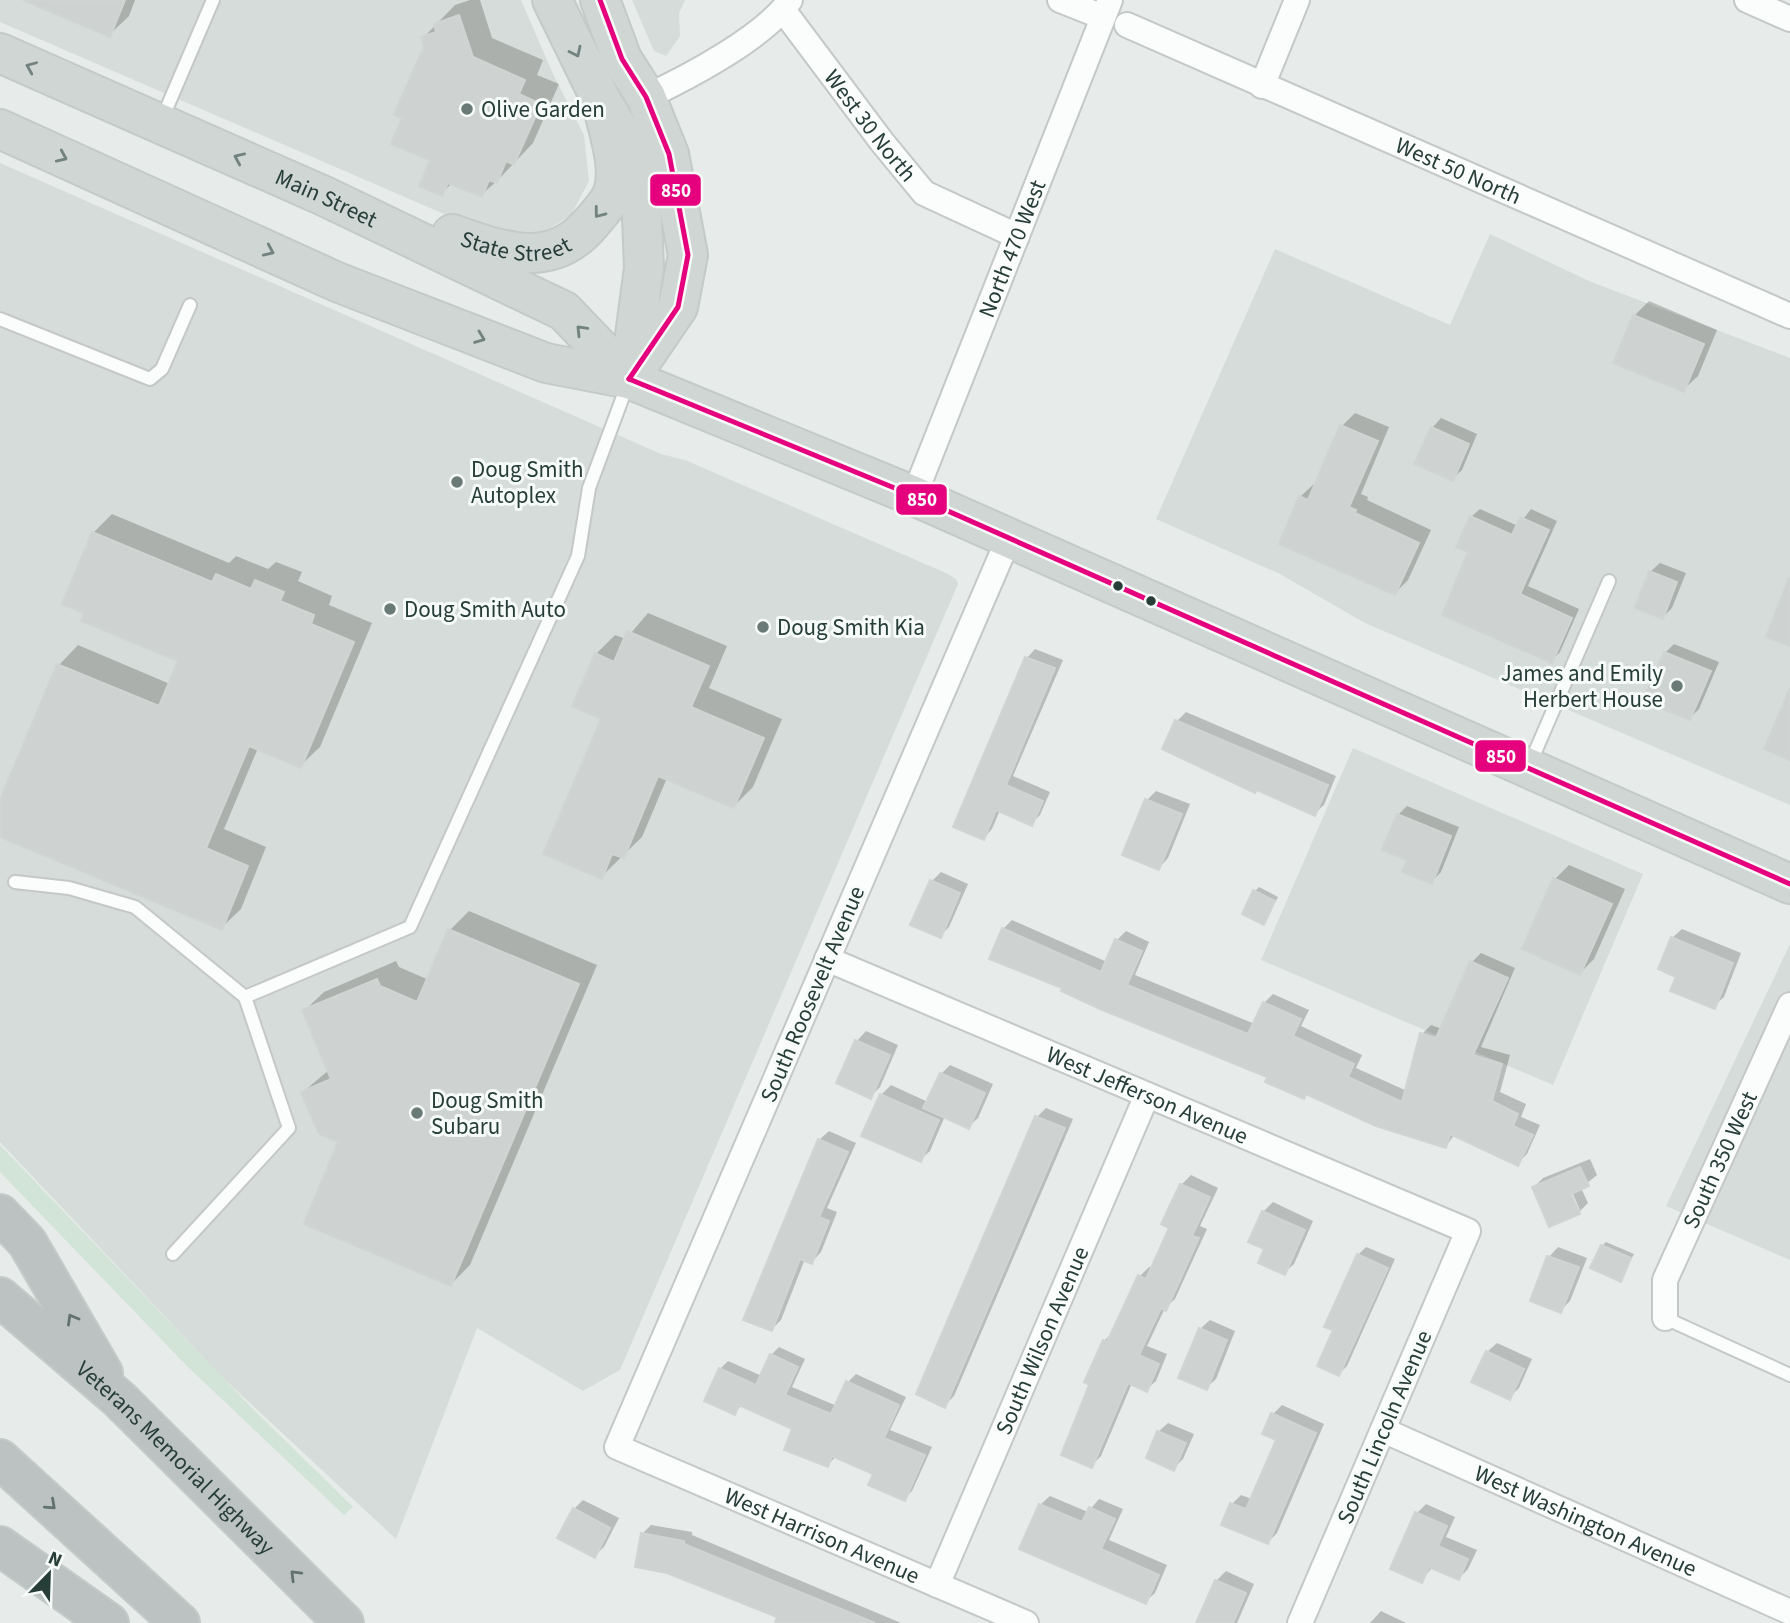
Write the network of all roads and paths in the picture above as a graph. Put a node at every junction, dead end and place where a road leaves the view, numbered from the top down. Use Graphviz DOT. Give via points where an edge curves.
graph roads {
  1 [pos="213,0"];
  2 [pos="552,0"];
  3 [pos="600,0"];
  4 [pos="1060,0"];
  5 [pos="1297,0"];
  6 [pos="1747,0"];
  7 [pos="787,5"];
  8 [pos="1107,9"];
  9 [pos="1790,19"];
  10 [pos="1127,25"];
  11 [pos="0,53"];
  12 [pos="1262,86"];
  13 [pos="646,97"];
  14 [pos="602,102"];
  15 [pos="160,122"];
  16 [pos="0,129"];
  17 [pos="324,195"];
  18 [pos="1017,236"];
  19 [pos="190,305"];
  20 [pos="1790,316"];
  21 [pos="0,319"];
  22 [pos="629,379"];
  23 [pos="914,496"];
  24 [pos="1008,540"];
  25 [pos="1609,581"];
  26 [pos="1528,769"];
  27 [pos="15,882"];
  28 [pos="1790,884"];
  29 [pos="827,959"];
  30 [pos="245,997"];
  31 [pos="1790,1005"];
  32 [pos="1147,1095"];
  33 [pos="0,1214"];
  34 [pos="1468,1231"];
  35 [pos="173,1254"];
  36 [pos="0,1297"];
  37 [pos="1665,1318"];
  38 [pos="1790,1376"];
  39 [pos="118,1399"];
  40 [pos="1383,1430"];
  41 [pos="617,1447"];
  42 [pos="0,1459"];
  43 [pos="0,1546"];
  44 [pos="937,1585"];
  45 [pos="1790,1612"];
  46 [pos="109,1623"];
  47 [pos="180,1623"];
  48 [pos="344,1623"];
  49 [pos="1026,1623"];
  50 [pos="1300,1623"];
  1 -- 15 [label="lane"];
  2 -- 14 [label="main road, one-way"];
  3 -- 13 [label="main road" via="622,59"];
  4 -- 8 [label="street"];
  5 -- 12 [label="street"];
  6 -- 9 [label="street"];
  7 -- 13 [label="street" via="751,36"];
  7 -- 18 [label="street, West 30 North" via="888,151 924,193"];
  8 -- 18 [label="street, North 470 West"];
  10 -- 12 [label="street, West 50 North"];
  15 -- 11 [label="main road, Main Street, one-way"];
  12 -- 20 [label="street, West 50 North"];
  13 -- 22 [label="main road" via="669,154 688,255 678,307"];
  14 -- 17 [label="main road, State Street, one-way" via="615,164 613,193 579,238 558,247 535,254 505,253 375,202"];
  14 -- 22 [label="main road" via="630,148 641,193 644,268"];
  17 -- 15 [label="main road, Main Street, one-way"];
  16 -- 22 [label="main road, Main Street, one-way" via="337,282 546,363"];
  22 -- 17 [label="main road, Main Street, one-way" via="564,311"];
  18 -- 23 [label="street, North 470 West"];
  19 -- 21 [label="lane" via="162,369 150,379"];
  22 -- 23 [label="main road, Main Street"];
  22 -- 30 [label="lane" via="589,488 578,556 410,927"];
  23 -- 24 [label="main road, Main Street"];
  24 -- 26 [label="main road, Main Street"];
  24 -- 29 [label="street, South Roosevelt Avenue"];
  25 -- 26 [label="lane"];
  26 -- 28 [label="main road, Main Street"];
  27 -- 30 [label="lane" via="69,888 135,907"];
  29 -- 32 [label="street, West Jefferson Avenue"];
  29 -- 41 [label="street, South Roosevelt Avenue"];
  30 -- 35 [label="lane" via="289,1128"];
  31 -- 37 [label="street, South 350 West" via="1665,1280"];
  32 -- 34 [label="street, West Jefferson Avenue"];
  32 -- 44 [label="street, South Wilson Avenue"];
  39 -- 33 [label="highway, one-way" via="27,1242"];
  34 -- 40 [label="street, South Lincoln Avenue"];
  36 -- 39 [label="highway, Veterans Memorial Highway"];
  37 -- 38 [label="lane"];
  48 -- 39 [label="highway, Veterans Memorial Highway, one-way"];
  40 -- 45 [label="street, West Washington Avenue"];
  40 -- 50 [label="street, South Lincoln Avenue"];
  41 -- 44 [label="street, West Harrison Avenue"];
  42 -- 47 [label="highway, one-way"];
  43 -- 46 [label="highway"];
  44 -- 49 [label="street, West Harrison Avenue"];
}
